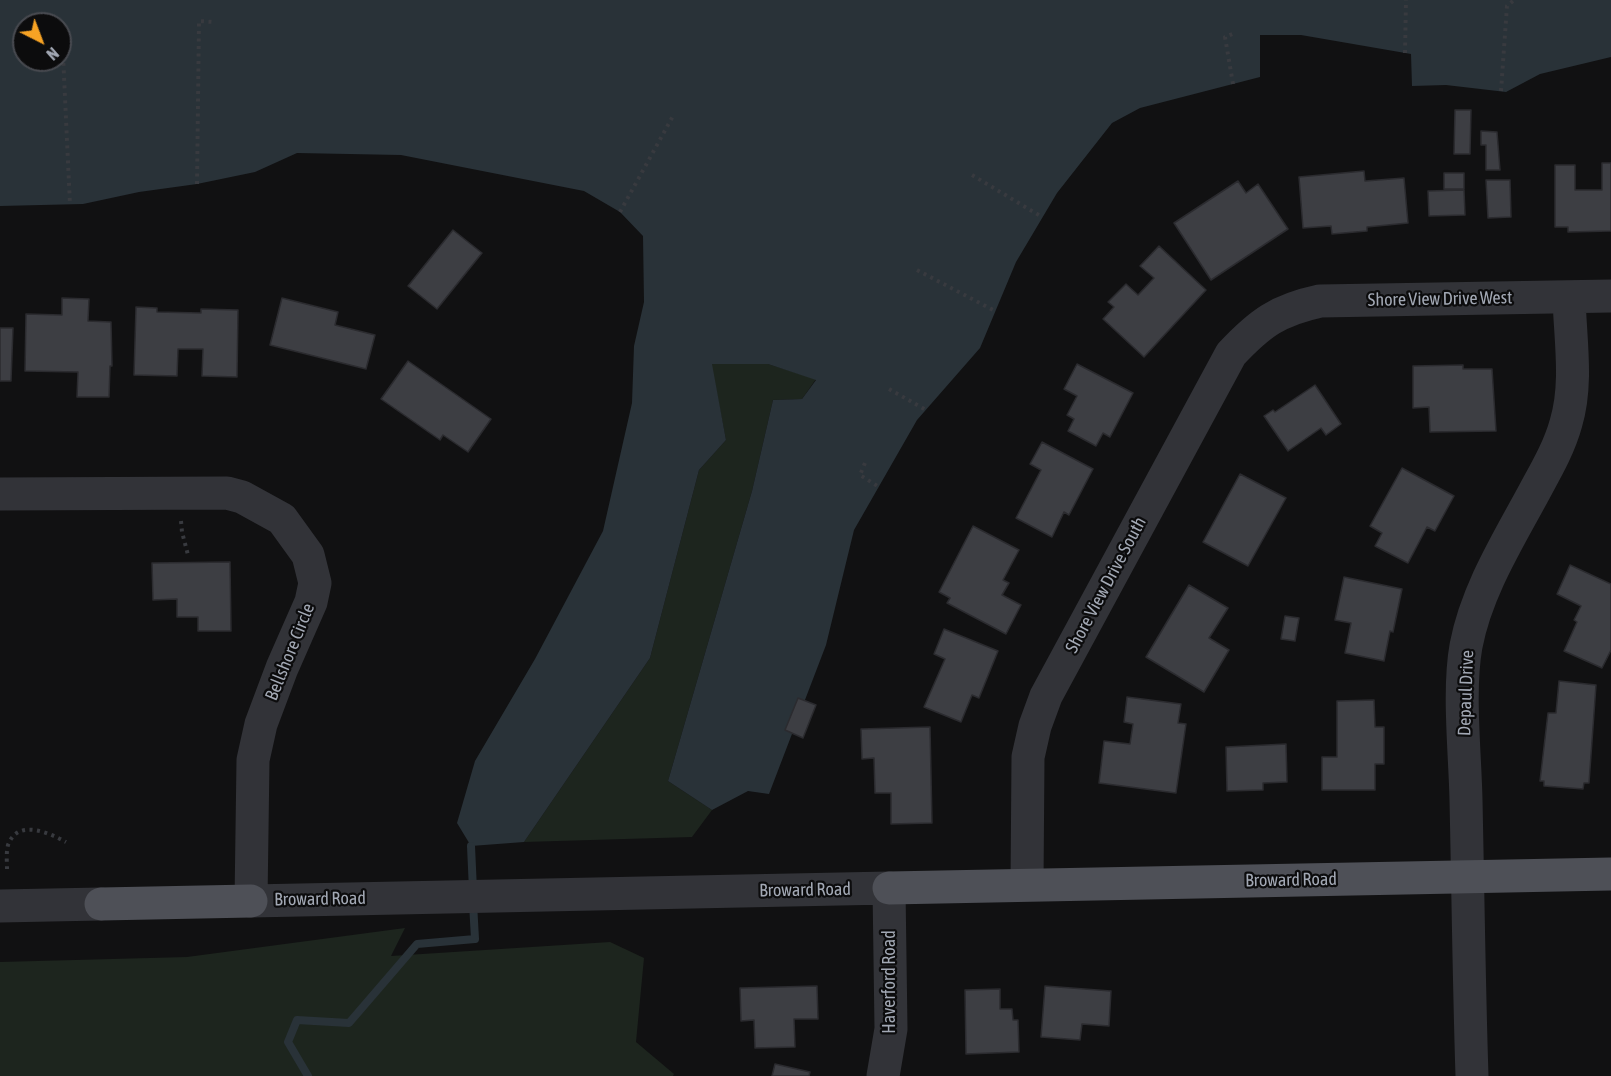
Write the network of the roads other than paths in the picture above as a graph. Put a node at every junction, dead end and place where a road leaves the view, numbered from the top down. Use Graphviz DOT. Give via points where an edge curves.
graph roads {
  1 [pos="1611,296"];
  2 [pos="1569,297"];
  3 [pos="1272,318"];
  4 [pos="0,494"];
  5 [pos="1611,874"];
  6 [pos="1469,877"];
  7 [pos="1027,884"];
  8 [pos="889,888"];
  9 [pos="251,901"];
  10 [pos="101,904"];
  11 [pos="0,906"];
  12 [pos="884,1076"];
  13 [pos="1472,1076"];
  1 -- 2 [label="street, Shore View Drive West"];
  2 -- 3 [label="street, Shore View Drive West" via="1320,301 1293,307"];
  2 -- 6 [label="street, Depaul Drive" via="1572,387 1567,421 1558,448 1491,575 1476,609 1466,647 1463,689"];
  3 -- 7 [label="street, Shore View Drive South" via="1231,354 1046,696 1028,757"];
  4 -- 9 [label="street, Bellshore Circle" via="227,493 282,519 308,555 315,583 311,602 261,724 253,760"];
  5 -- 6 [label="main road, Broward Road"];
  6 -- 7 [label="main road, Broward Road"];
  6 -- 13 [label="street, Depaul Drive"];
  7 -- 8 [label="main road, Broward Road"];
  8 -- 9 [label="street, Broward Road"];
  8 -- 12 [label="street, Haverford Road" via="891,1029"];
  9 -- 10 [label="main road, Broward Road"];
  10 -- 11 [label="street, Broward Road"];
}
